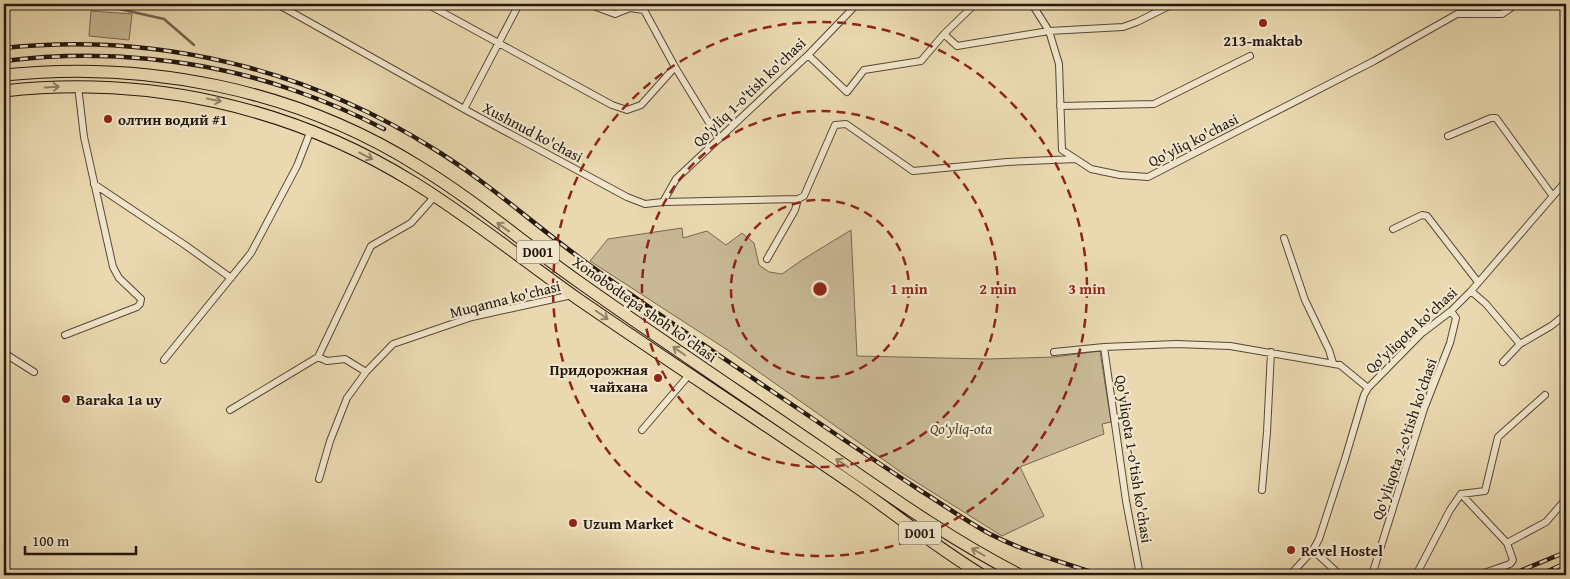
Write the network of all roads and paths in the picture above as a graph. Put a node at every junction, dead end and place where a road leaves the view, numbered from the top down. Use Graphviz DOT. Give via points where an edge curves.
graph roads {
  1 [pos="277,4"];
  2 [pos="427,4"];
  3 [pos="519,4"];
  4 [pos="588,4"];
  5 [pos="857,4"];
  6 [pos="975,4"];
  7 [pos="1032,4"];
  8 [pos="1173,4"];
  9 [pos="1517,4"];
  10 [pos="1049,32"];
  11 [pos="944,34"];
  12 [pos="498,43"];
  13 [pos="808,55"];
  14 [pos="1250,56"];
  15 [pos="675,67"];
  16 [pos="4,75"];
  17 [pos="78,86"];
  18 [pos="4,91"];
  19 [pos="1060,106"];
  20 [pos="464,109"];
  21 [pos="310,130"];
  22 [pos="1448,136"];
  23 [pos="719,139"];
  24 [pos="1076,159"];
  25 [pos="1566,181"];
  26 [pos="94,184"];
  27 [pos="1552,195"];
  28 [pos="435,196"];
  29 [pos="798,200"];
  30 [pos="663,202"];
  31 [pos="1393,229"];
  32 [pos="1284,238"];
  33 [pos="767,259"];
  34 [pos="231,278"];
  35 [pos="1478,282"];
  36 [pos="1471,291"];
  37 [pos="573,295"];
  38 [pos="1451,311"];
  39 [pos="1566,314"];
  40 [pos="65,335"];
  41 [pos="1520,344"];
  42 [pos="1104,347"];
  43 [pos="1054,352"];
  44 [pos="1271,352"];
  45 [pos="4,353"];
  46 [pos="318,356"];
  47 [pos="164,360"];
  48 [pos="1503,362"];
  49 [pos="698,363"];
  50 [pos="1333,363"];
  51 [pos="34,372"];
  52 [pos="366,372"];
  53 [pos="689,375"];
  54 [pos="1368,388"];
  55 [pos="1546,395"];
  56 [pos="230,410"];
  57 [pos="642,430"];
  58 [pos="319,479"];
  59 [pos="1262,490"];
  60 [pos="1461,494"];
  61 [pos="1566,499"];
  62 [pos="1507,543"];
  63 [pos="1313,550"];
  64 [pos="982,575"];
  65 [pos="1020,575"];
  66 [pos="1140,575"];
  67 [pos="1290,575"];
  68 [pos="1340,575"];
  69 [pos="1372,575"];
  70 [pos="1416,575"];
  71 [pos="1478,575"];
  1 -- 20 [label="street, Xushnud ko'chasi"];
  2 -- 12 [label="street"];
  3 -- 12 [label="street"];
  4 -- 15 [label="street" via="615,14 630,8 644,10"];
  5 -- 13 [label="street, Qo'yliq 1-o'tish ko'chasi"];
  6 -- 11 [label="street"];
  7 -- 10 [label="street"];
  8 -- 10 [label="street" via="1123,27"];
  9 -- 24 [label="street, Qo'yliq ko'chasi" via="1502,14 1458,14 1148,177 1091,169"];
  10 -- 11 [label="street" via="957,46"];
  10 -- 19 [label="street" via="1059,64"];
  11 -- 13 [label="street" via="921,62 864,70 847,92"];
  12 -- 15 [label="street" via="627,110 641,105"];
  12 -- 20 [label="street"];
  13 -- 23 [label="street, Qo'yliq 1-o'tish ko'chasi"];
  14 -- 19 [label="street" via="1154,104"];
  15 -- 23 [label="street"];
  49 -- 16 [label="highway, Xonobodtepa shoh ko'chasi / D001, one-way" via="578,281 436,177 384,146 316,115 234,90 157,75 78,71"];
  18 -- 17 [label="highway, Xonobodtepa shoh ko'chasi / D001, one-way"];
  17 -- 21 [label="highway, Xonobodtepa shoh ko'chasi / D001, one-way" via="199,97 256,111"];
  17 -- 26 [label="street"];
  19 -- 24 [label="street" via="1062,150"];
  20 -- 30 [label="street, Xushnud ko'chasi" via="627,197 645,204"];
  21 -- 28 [label="highway, Xonobodtepa shoh ko'chasi / D001, one-way" via="392,169"];
  21 -- 34 [label="street" via="287,185 251,252"];
  22 -- 27 [label="street" via="1496,118"];
  23 -- 30 [label="street, Qo'yliq 1-o'tish ko'chasi" via="676,179"];
  24 -- 29 [label="street" via="913,171 846,124 835,125 804,196"];
  25 -- 27 [label="street, Qo'yliqota ko'chasi"];
  26 -- 34 [label="street"];
  26 -- 40 [label="street" via="113,267 119,278 141,299 140,304"];
  27 -- 35 [label="street, Qo'yliqota ko'chasi"];
  28 -- 37 [label="highway, Xonobodtepa shoh ko'chasi / D001"];
  28 -- 46 [label="street" via="412,223 371,246"];
  29 -- 30 [label="street, Xushnud ko'chasi"];
  29 -- 33 [label="street"];
  31 -- 35 [label="street" via="1422,215 1427,216"];
  32 -- 50 [label="street" via="1305,300"];
  34 -- 47 [label="street"];
  35 -- 36 [label="street, Qo'yliqota ko'chasi"];
  36 -- 38 [label="street, Qo'yliqota ko'chasi"];
  36 -- 41 [label="street"];
  37 -- 52 [label="street, Muqanna ko'chasi" via="472,316 393,344"];
  37 -- 53 [label="highway, Xonobodtepa shoh ko'chasi / D001, one-way"];
  38 -- 54 [label="street, Qo'yliqota ko'chasi" via="1422,333"];
  38 -- 69 [label="street, Qo'yliqota 2-o'tish ko'chasi" via="1456,318 1450,343 1424,409"];
  39 -- 41 [label="street"];
  41 -- 48 [label="street"];
  42 -- 43 [label="street"];
  42 -- 44 [label="street" via="1209,344"];
  42 -- 66 [label="street, Qo'yliqota 1-o'tish ko'chasi"];
  44 -- 50 [label="street"];
  44 -- 59 [label="street"];
  45 -- 51 [label="street"];
  46 -- 52 [label="street" via="327,361 345,359"];
  46 -- 56 [label="street"];
  49 -- 53 [label="highway"];
  65 -- 49 [label="highway, Xonobodtepa shoh ko'chasi / D001, one-way" via="920,516"];
  50 -- 54 [label="street"];
  52 -- 58 [label="street, Muqanna ko'chasi" via="347,398"];
  53 -- 57 [label="street"];
  53 -- 64 [label="highway, Xonobodtepa shoh ko'chasi / D001"];
  54 -- 63 [label="street, Qo'yliqota ko'chasi"];
  55 -- 60 [label="street" via="1498,438 1484,491"];
  60 -- 62 [label="street"];
  60 -- 70 [label="street"];
  61 -- 62 [label="street" via="1546,522"];
  62 -- 71 [label="street" via="1513,560 1510,564"];
  63 -- 67 [label="street, Qo'yliqota ko'chasi"];
  63 -- 68 [label="street"];
}
